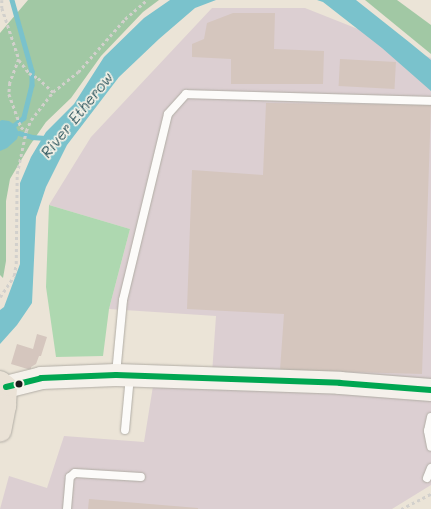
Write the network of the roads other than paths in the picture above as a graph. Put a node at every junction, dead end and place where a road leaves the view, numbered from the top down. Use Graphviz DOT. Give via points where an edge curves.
graph roads {
  1 [pos="431,101"];
  2 [pos="123,375"];
  3 [pos="3,384"];
  4 [pos="431,390"];
  5 [pos="431,417"];
  6 [pos="125,430"];
  7 [pos="0,431"];
  8 [pos="431,447"];
  9 [pos="431,468"];
  10 [pos="141,477"];
  11 [pos="427,478"];
  12 [pos="66,509"];
  1 -- 2 [label="lane" via="186,94 168,114 123,300"];
  2 -- 3 [label="street" via="40,378"];
  2 -- 4 [label="street" via="340,383"];
  2 -- 6 [label="lane"];
  3 -- 7 [label="main road" via="5,406"];
  5 -- 8 [label="lane" via="428,430"];
  9 -- 11 [label="lane"];
  10 -- 12 [label="lane" via="75,473 70,477"];
}
